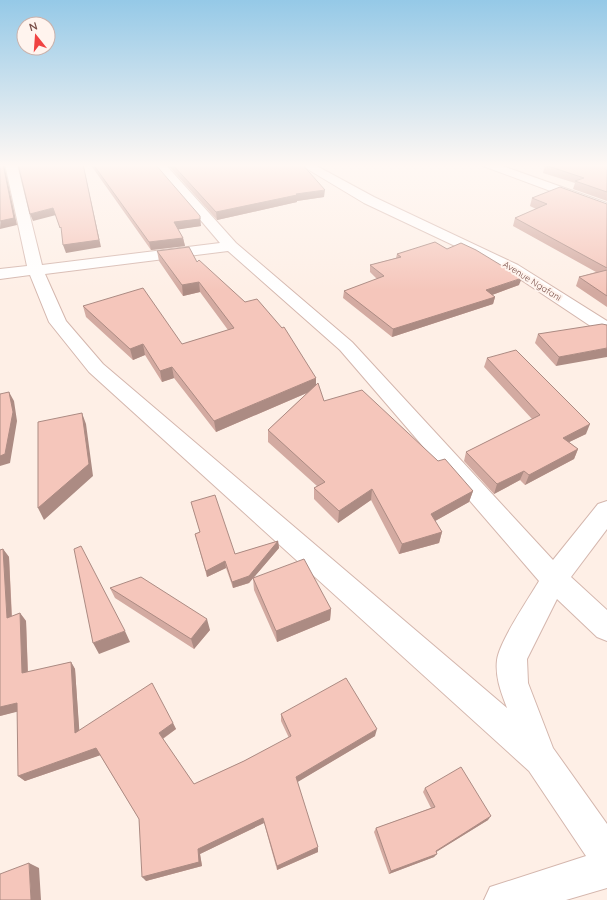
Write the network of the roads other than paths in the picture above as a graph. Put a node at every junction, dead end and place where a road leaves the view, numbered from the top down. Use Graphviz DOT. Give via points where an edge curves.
graph roads {
  1 [pos="21,206"];
  2 [pos="196,206"];
  3 [pos="382,206"];
  4 [pos="231,246"];
  5 [pos="36,270"];
  6 [pos="0,274"];
  7 [pos="607,329"];
  8 [pos="607,511"];
  9 [pos="554,579"];
  10 [pos="607,628"];
  11 [pos="541,759"];
  12 [pos="607,854"];
  13 [pos="607,868"];
  14 [pos="503,900"];
  1 -- 5 [label="street"];
  2 -- 4 [label="street"];
  3 -- 7 [label="street, Avenue Ngafani" via="513,268"];
  4 -- 5 [label="street"];
  4 -- 9 [label="street" via="346,346"];
  5 -- 6 [label="street"];
  5 -- 11 [label="street" via="58,322 96,368"];
  8 -- 9 [label="street"];
  9 -- 10 [label="street"];
  9 -- 11 [label="street" via="512,659 513,683"];
  11 -- 12 [label="street"];
  13 -- 14 [label="street"];
}
